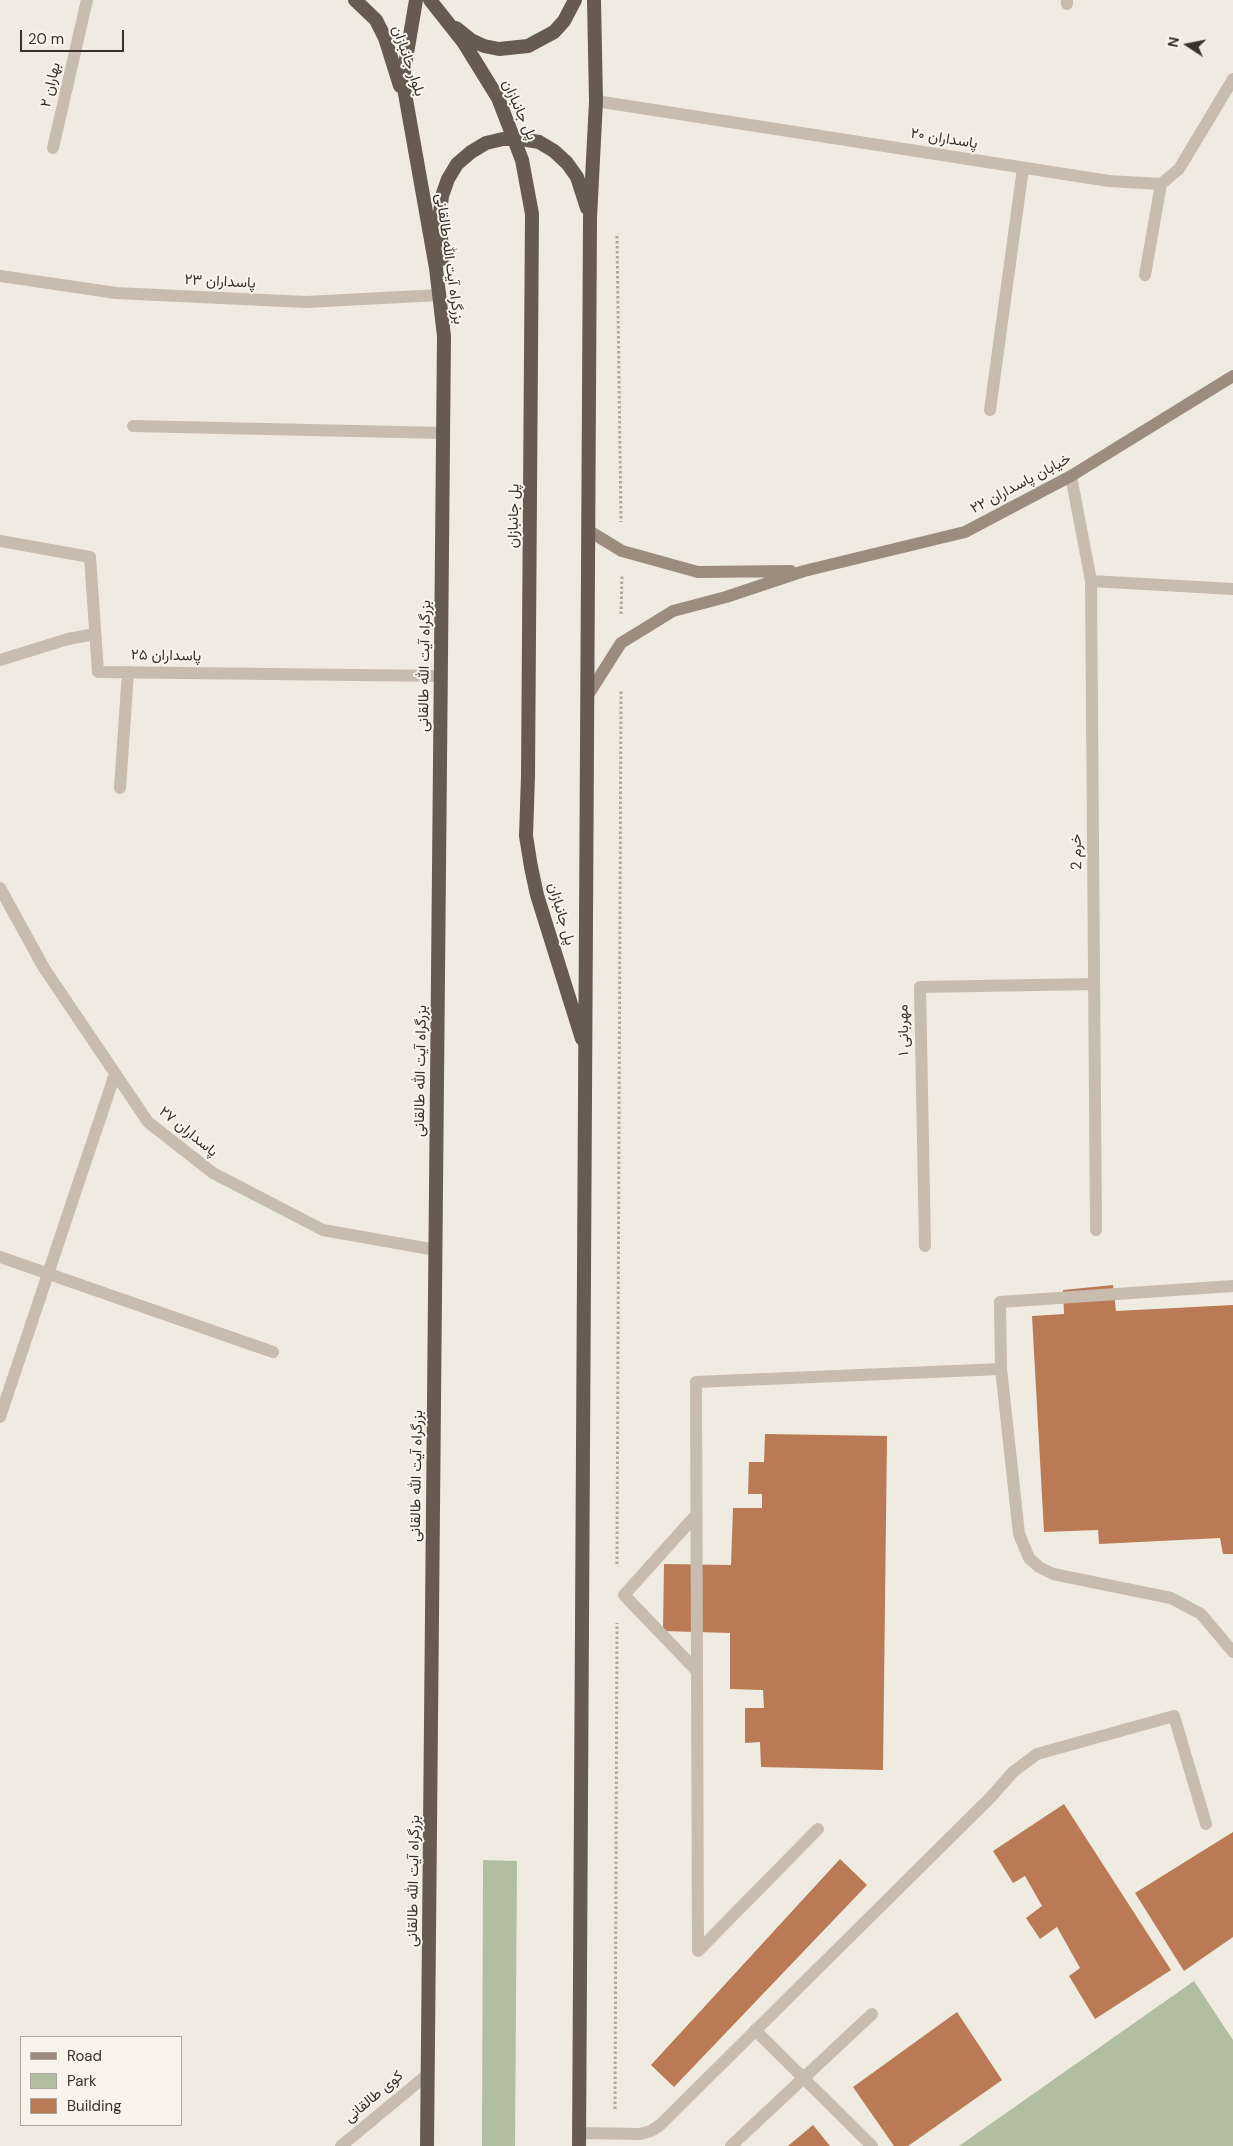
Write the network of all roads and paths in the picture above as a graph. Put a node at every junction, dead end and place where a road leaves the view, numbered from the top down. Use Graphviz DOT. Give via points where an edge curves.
graph roads {
  1 [pos="87,0"];
  2 [pos="355,0"];
  3 [pos="416,0"];
  4 [pos="430,0"];
  5 [pos="438,0"];
  6 [pos="575,0"];
  7 [pos="594,0"];
  8 [pos="1233,80"];
  9 [pos="596,101"];
  10 [pos="409,113"];
  11 [pos="53,148"];
  12 [pos="1023,168"];
  13 [pos="1161,184"];
  14 [pos="590,218"];
  15 [pos="617,233"];
  16 [pos="1145,275"];
  17 [pos="0,276"];
  18 [pos="440,296"];
  19 [pos="444,336"];
  20 [pos="1233,376"];
  21 [pos="990,410"];
  22 [pos="133,426"];
  23 [pos="444,433"];
  24 [pos="1071,476"];
  25 [pos="589,531"];
  26 [pos="0,541"];
  27 [pos="622,551"];
  28 [pos="804,571"];
  29 [pos="1090,581"];
  30 [pos="1233,589"];
  31 [pos="95,634"];
  32 [pos="621,643"];
  33 [pos="0,660"];
  34 [pos="128,672"];
  35 [pos="441,676"];
  36 [pos="588,695"];
  37 [pos="120,788"];
  38 [pos="0,888"];
  39 [pos="1094,984"];
  40 [pos="586,1051"];
  41 [pos="115,1074"];
  42 [pos="1096,1230"];
  43 [pos="925,1246"];
  44 [pos="436,1250"];
  45 [pos="0,1257"];
  46 [pos="48,1274"];
  47 [pos="1233,1286"];
  48 [pos="273,1352"];
  49 [pos="1000,1369"];
  50 [pos="0,1417"];
  51 [pos="696,1515"];
  52 [pos="617,1567"];
  53 [pos="617,1617"];
  54 [pos="1233,1652"];
  55 [pos="696,1670"];
  56 [pos="1206,1824"];
  57 [pos="818,1828"];
  58 [pos="872,2014"];
  59 [pos="755,2030"];
  60 [pos="428,2074"];
  61 [pos="804,2078"];
  62 [pos="614,2133"];
  63 [pos="580,2140"];
  64 [pos="340,2146"];
  65 [pos="427,2146"];
  66 [pos="731,2146"];
  67 [pos="872,2146"];
  1 -- 11 [label="street, بهاران ۲"];
  2 -- 10 [label="highway, بلوار جانبازان" via="376,20 385,38"];
  3 -- 10 [label="highway, بزرگراه آیت الله طالقانی" via="404,71"];
  4 -- 40 [label="highway, پل جانبازان, bridge" via="464,43 498,98 522,160 532,214 526,836 537,895"];
  5 -- 6 [label="highway" via="458,31 471,40 499,49 528,46 542,40 564,21"];
  7 -- 9 [label="highway"];
  8 -- 13 [label="street" via="1179,169"];
  9 -- 12 [label="street, پاسداران ۲۰"];
  9 -- 14 [label="highway"];
  10 -- 18 [label="highway, بزرگراه آیت الله طالقانی"];
  12 -- 13 [label="street, پاسداران ۲۰" via="1109,181"];
  12 -- 21 [label="street"];
  13 -- 16 [label="street"];
  14 -- 19 [label="highway" via="577,177 554,151 530,140 503,139 486,143 471,152 457,164 442,196"];
  14 -- 25 [label="highway"];
  15 -- 27 [label="path"];
  17 -- 18 [label="street, پاسداران ۲۳" via="116,293 306,302"];
  18 -- 19 [label="highway, بزرگراه آیت الله طالقانی"];
  19 -- 23 [label="highway, بزرگراه آیت الله طالقانی"];
  20 -- 24 [label="main road, خیابان پاسداران ۲۲"];
  22 -- 23 [label="street"];
  23 -- 35 [label="highway, بزرگراه آیت الله طالقانی"];
  24 -- 28 [label="main road, خیابان پاسداران ۲۲" via="965,532"];
  24 -- 29 [label="street, خرم 2"];
  25 -- 27 [label="main road, خیابان پاسداران ۲۲"];
  25 -- 36 [label="highway"];
  26 -- 31 [label="street, پاسداران ۲۵" via="90,557"];
  27 -- 28 [label="main road, خیابان پاسداران ۲۲" via="698,572"];
  27 -- 32 [label="path"];
  28 -- 32 [label="main road, خیابان پاسداران ۲۲" via="673,611"];
  29 -- 30 [label="street"];
  29 -- 39 [label="street, خرم 2"];
  31 -- 33 [label="street"];
  31 -- 34 [label="street, پاسداران ۲۵" via="98,672"];
  32 -- 36 [label="main road, خیابان پاسداران ۲۲"];
  32 -- 52 [label="path"];
  34 -- 35 [label="street, پاسداران ۲۵"];
  34 -- 37 [label="street"];
  35 -- 44 [label="highway, بزرگراه آیت الله طالقانی"];
  36 -- 40 [label="highway"];
  38 -- 41 [label="street, پاسداران ۲۷" via="44,968"];
  39 -- 42 [label="street, خرم 2"];
  39 -- 43 [label="street, مهربانی ۱" via="920,987"];
  40 -- 63 [label="highway"];
  41 -- 44 [label="street, پاسداران ۲۷" via="148,1122 213,1173 323,1230"];
  41 -- 46 [label="street"];
  44 -- 60 [label="highway, بزرگراه آیت الله طالقانی"];
  45 -- 46 [label="street"];
  46 -- 48 [label="street"];
  46 -- 50 [label="street"];
  47 -- 49 [label="street" via="1000,1302"];
  49 -- 51 [label="street" via="696,1382"];
  49 -- 54 [label="street" via="1019,1534 1029,1558 1053,1574 1171,1598 1201,1614"];
  51 -- 55 [label="street"];
  51 -- 55 [label="street" via="624,1595"];
  53 -- 62 [label="path"];
  55 -- 57 [label="street" via="698,1952"];
  56 -- 59 [label="street" via="1174,1716 1037,1754 1013,1772"];
  58 -- 61 [label="street"];
  59 -- 61 [label="street"];
  59 -- 62 [label="street" via="660,2125 640,2134"];
  60 -- 64 [label="street, کوی طالقانی"];
  60 -- 65 [label="highway, بزرگراه آیت الله طالقانی"];
  61 -- 66 [label="street"];
  61 -- 67 [label="street"];
  62 -- 63 [label="street"];
}
